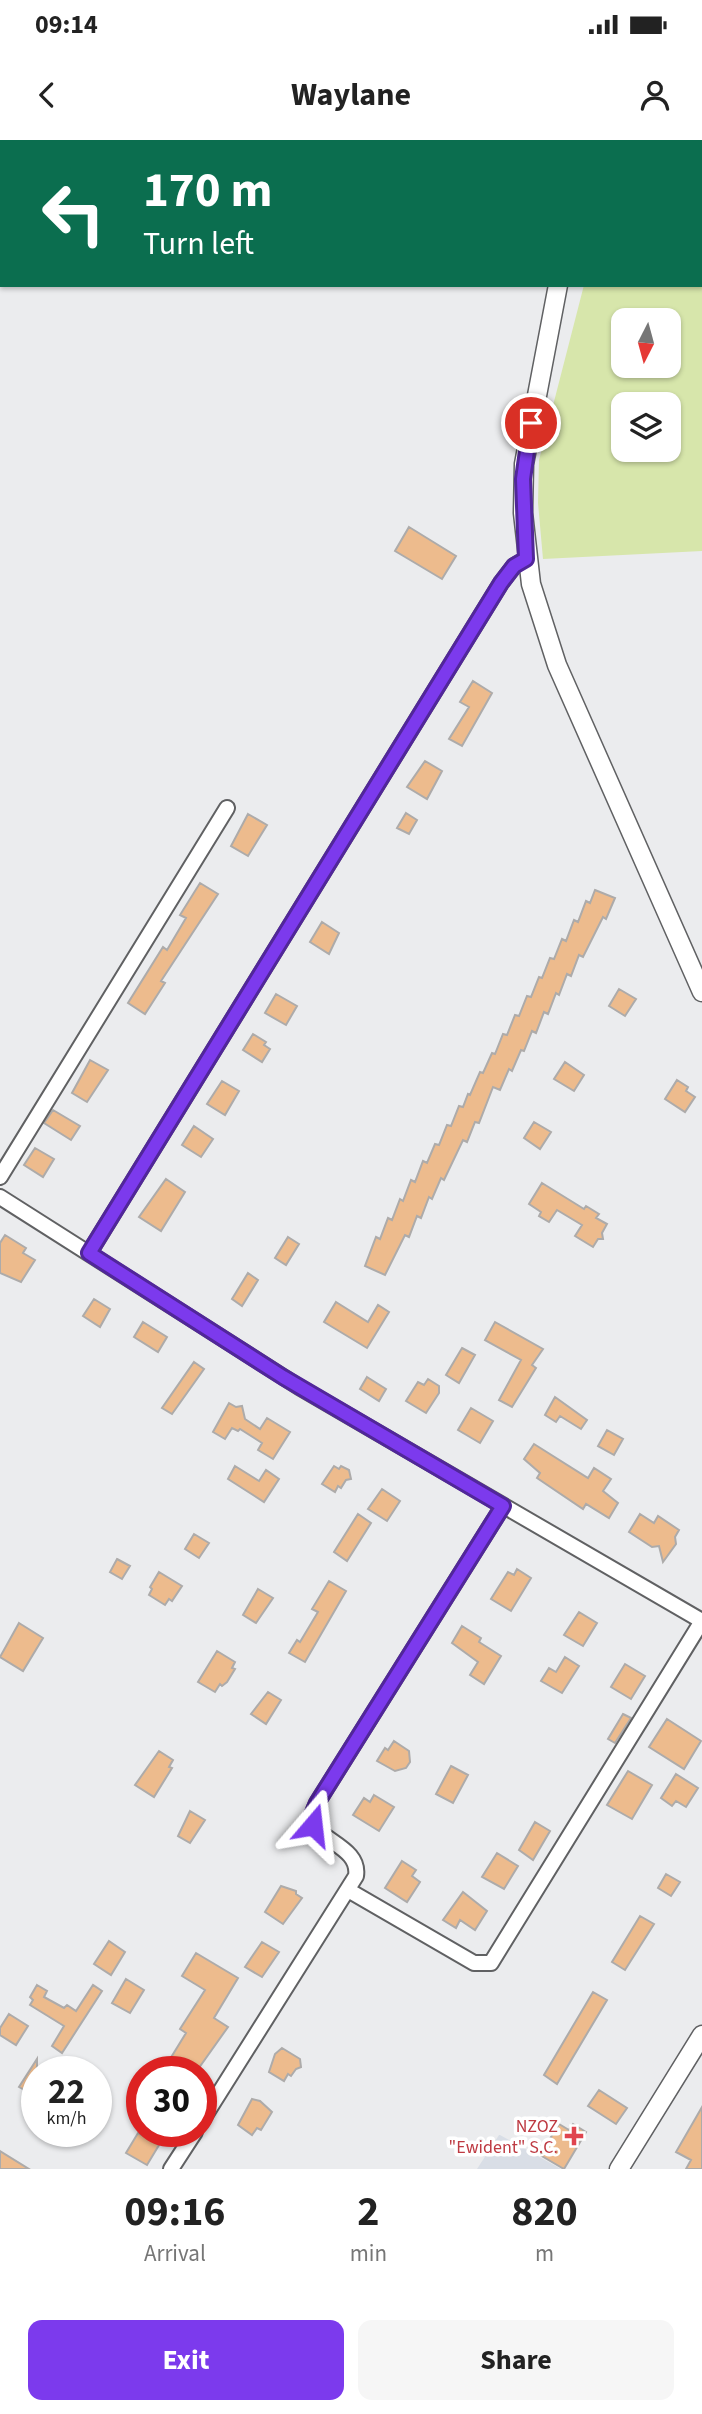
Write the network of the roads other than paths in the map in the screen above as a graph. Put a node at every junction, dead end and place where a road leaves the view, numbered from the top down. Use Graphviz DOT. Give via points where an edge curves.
graph roads {
  1 [pos="558,287"];
  2 [pos="526,559"];
  3 [pos="227,808"];
  4 [pos="702,992"];
  5 [pos="0,1177"];
  6 [pos="0,1197"];
  7 [pos="89,1253"];
  8 [pos="503,1506"];
  9 [pos="702,1621"];
  10 [pos="348,1890"];
  11 [pos="702,2035"];
  12 [pos="217,2097"];
  13 [pos="185,2147"];
  14 [pos="171,2169"];
  15 [pos="619,2169"];
  1 -- 2 [label="street" via="524,464"];
  2 -- 4 [label="street" via="534,601 554,656"];
  2 -- 7 [label="street" via="501,583"];
  3 -- 5 [label="street"];
  6 -- 7 [label="street"];
  7 -- 8 [label="street" via="299,1387"];
  8 -- 9 [label="street"];
  8 -- 10 [label="street" via="313,1810 317,1830 355,1860 355,1876"];
  9 -- 10 [label="street" via="491,1962 474,1963"];
  10 -- 12 [label="street"];
  11 -- 15 [label="street"];
  13 -- 14 [label="street"];
}
